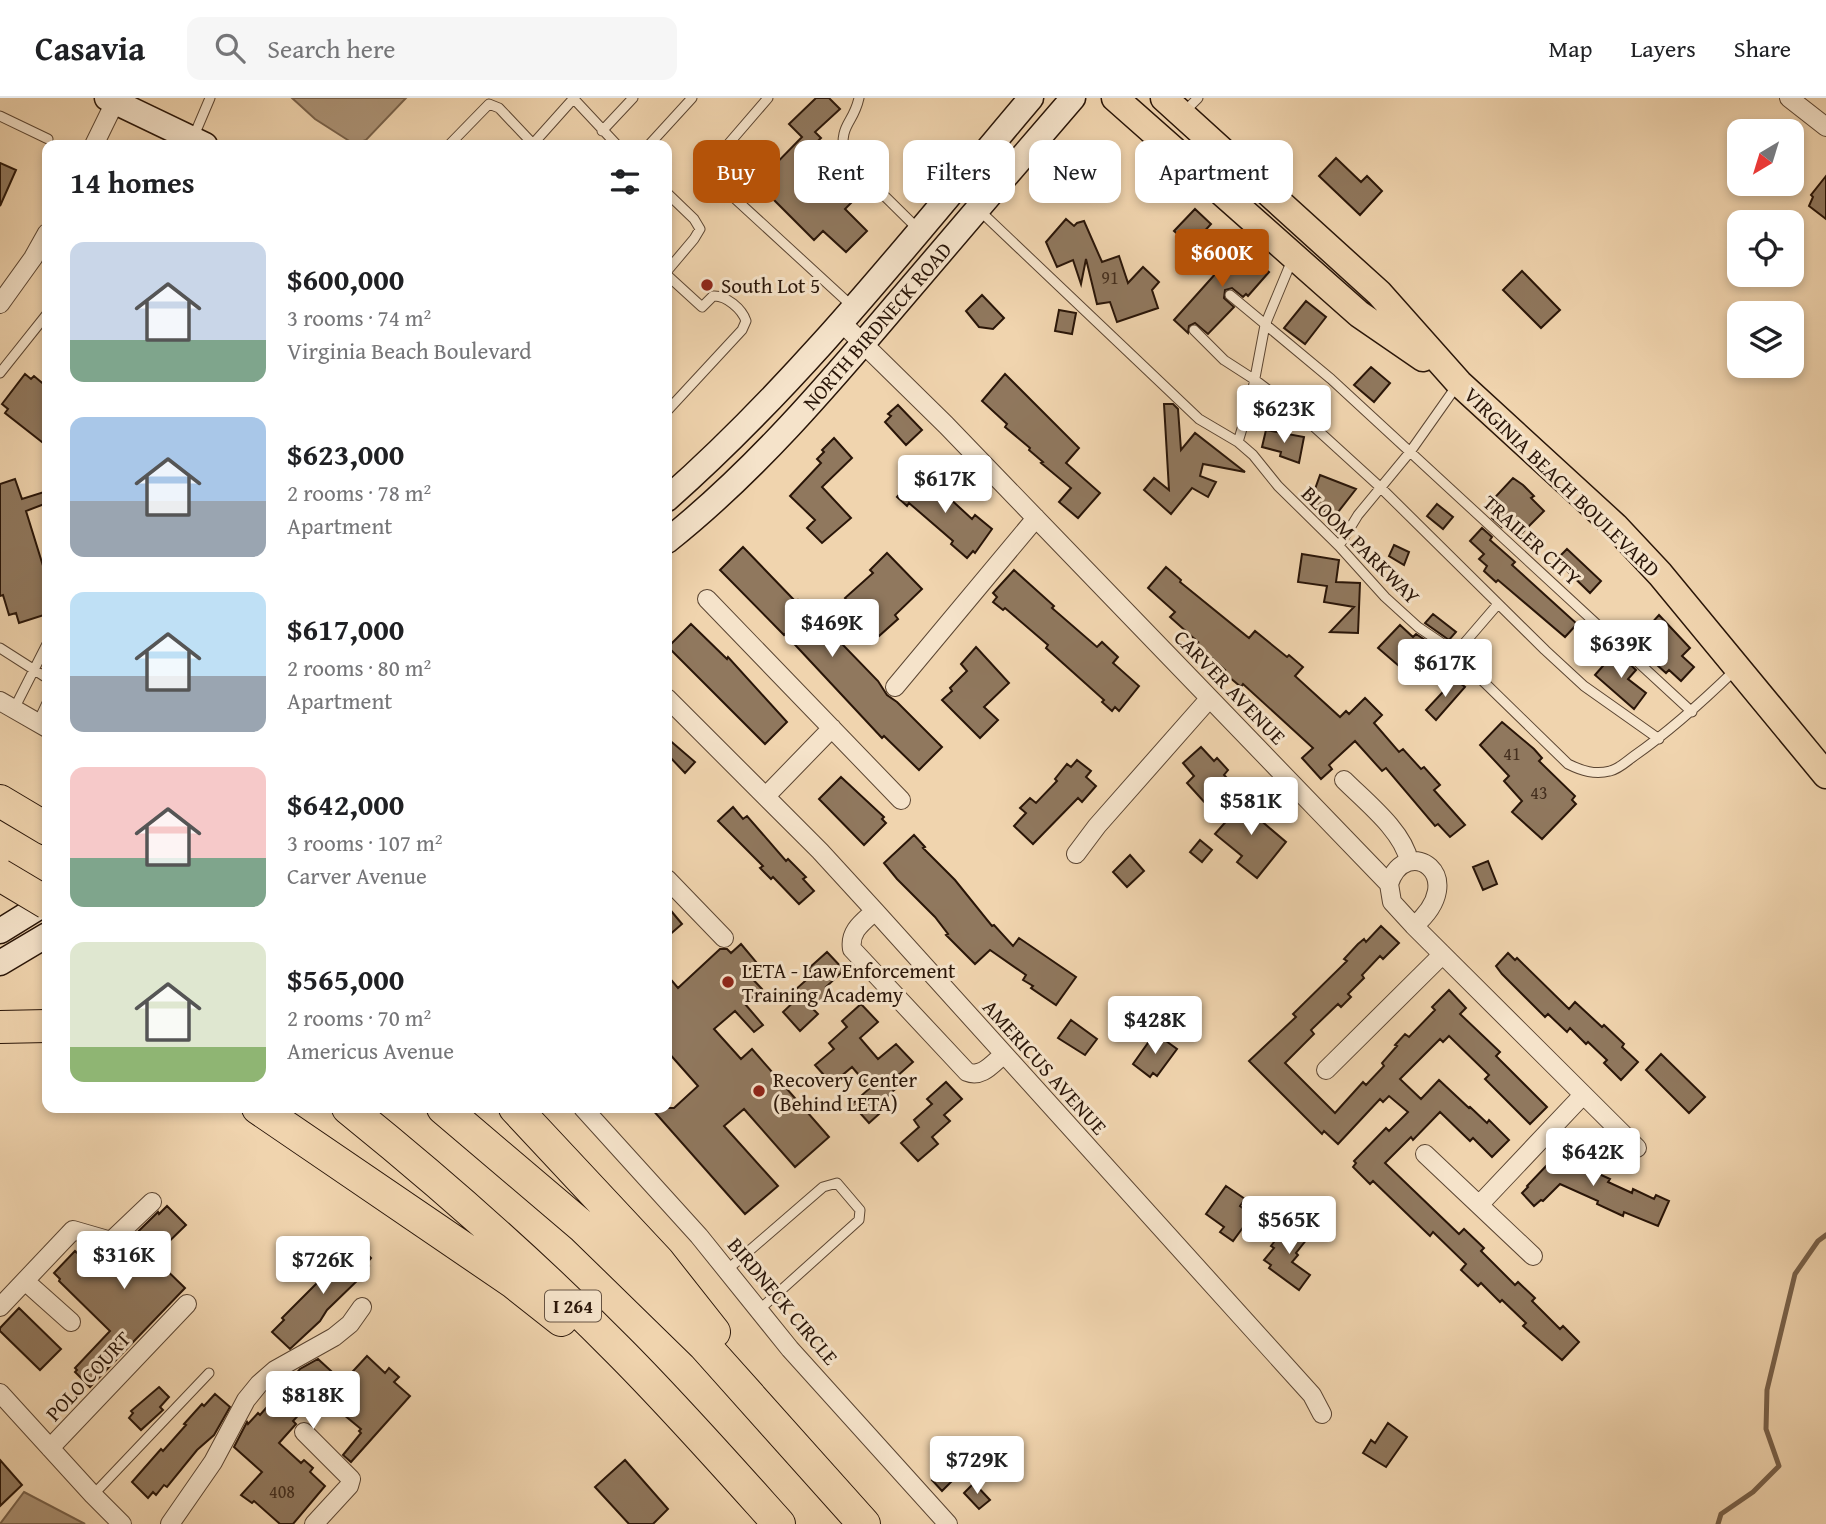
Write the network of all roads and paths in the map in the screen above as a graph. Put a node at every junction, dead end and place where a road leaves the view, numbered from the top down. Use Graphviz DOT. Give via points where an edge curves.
graph roads {
  1 [pos="210,98"];
  2 [pos="574,98"];
  3 [pos="633,98"];
  4 [pos="692,98"];
  5 [pos="768,98"];
  6 [pos="859,98"];
  7 [pos="1031,98"];
  8 [pos="1073,98"];
  9 [pos="1115,98"];
  10 [pos="1789,98"];
  11 [pos="111,100"];
  12 [pos="1181,104"];
  13 [pos="0,116"];
  14 [pos="1826,127"];
  15 [pos="602,131"];
  16 [pos="48,139"];
  17 [pos="96,140"];
  18 [pos="194,140"];
  19 [pos="199,140"];
  20 [pos="454,140"];
  21 [pos="528,140"];
  22 [pos="537,140"];
  23 [pos="612,140"];
  24 [pos="654,140"];
  25 [pos="672,198"];
  26 [pos="978,209"];
  27 [pos="919,230"];
  28 [pos="42,242"];
  29 [pos="1293,258"];
  30 [pos="672,267"];
  31 [pos="672,278"];
  32 [pos="1230,295"];
  33 [pos="0,304"];
  34 [pos="847,314"];
  35 [pos="42,320"];
  36 [pos="1265,325"];
  37 [pos="1194,330"];
  38 [pos="863,344"];
  39 [pos="0,373"];
  40 [pos="1255,380"];
  41 [pos="1459,383"];
  42 [pos="672,406"];
  43 [pos="1238,443"];
  44 [pos="1410,452"];
  45 [pos="1380,487"];
  46 [pos="672,494"];
  47 [pos="1036,518"];
  48 [pos="672,536"];
  49 [pos="1339,546"];
  50 [pos="708,599"];
  51 [pos="1498,604"];
  52 [pos="0,648"];
  53 [pos="42,654"];
  54 [pos="1455,654"];
  55 [pos="1738,667"];
  56 [pos="34,670"];
  57 [pos="42,675"];
  58 [pos="895,687"];
  59 [pos="1209,699"];
  60 [pos="672,703"];
  61 [pos="7,705"];
  62 [pos="1692,712"];
  63 [pos="42,725"];
  64 [pos="832,729"];
  65 [pos="1659,739"];
  66 [pos="1826,775"];
  67 [pos="1344,780"];
  68 [pos="766,796"];
  69 [pos="901,800"];
  70 [pos="0,801"];
  71 [pos="42,826"];
  72 [pos="1076,854"];
  73 [pos="1409,861"];
  74 [pos="0,875"];
  75 [pos="672,884"];
  76 [pos="1389,884"];
  77 [pos="42,899"];
  78 [pos="42,905"];
  79 [pos="875,911"];
  80 [pos="1414,926"];
  81 [pos="0,931"];
  82 [pos="42,937"];
  83 [pos="724,938"];
  84 [pos="1441,955"];
  85 [pos="0,963"];
  86 [pos="42,1026"];
  87 [pos="0,1027"];
  88 [pos="1003,1055"];
  89 [pos="1326,1070"];
  90 [pos="1583,1096"];
  91 [pos="265,1113"];
  92 [pos="354,1113"];
  93 [pos="449,1113"];
  94 [pos="520,1113"];
  95 [pos="588,1113"];
  96 [pos="1637,1148"];
  97 [pos="1426,1154"];
  98 [pos="152,1202"];
  99 [pos="1479,1205"];
  100 [pos="1533,1256"];
  101 [pos="727,1270"];
  102 [pos="25,1281"];
  103 [pos="187,1304"];
  104 [pos="0,1307"];
  105 [pos="362,1307"];
  106 [pos="759,1310"];
  107 [pos="71,1322"];
  108 [pos="209,1373"];
  109 [pos="0,1393"];
  110 [pos="1322,1414"];
  111 [pos="304,1432"];
  112 [pos="696,1433"];
  113 [pos="50,1448"];
  114 [pos="93,1495"];
  115 [pos="863,1522"];
  116 [pos="122,1524"];
  117 [pos="170,1524"];
  118 [pos="314,1524"];
  119 [pos="779,1524"];
  120 [pos="947,1524"];
  1 -- 19 [label="lane"];
  2 -- 15 [label="lane"];
  2 -- 22 [label="lane"];
  3 -- 15 [label="lane"];
  4 -- 24 [label="lane"];
  5 -- 34 [label="lane" via="718,156 714,170 719,184"];
  6 -- 27 [label="lane" via="843,130 844,156"];
  7 -- 27 [label="main road, NORTH BIRDNECK ROAD"];
  8 -- 26 [label="main road, NORTH BIRDNECK ROAD"];
  9 -- 29 [label="main road, VIRGINIA BEACH BOULEVARD"];
  10 -- 14 [label="street"];
  11 -- 17 [label="street"];
  11 -- 18 [label="main road"];
  12 -- 41 [label="main road, VIRGINIA BEACH BOULEVARD" via="1378,293"];
  13 -- 16 [label="lane"];
  15 -- 23 [label="lane"];
  20 -- 21 [label="lane" via="489,104 499,108"];
  25 -- 30 [label="lane" via="700,229"];
  26 -- 38 [label="main road, NORTH BIRDNECK ROAD"];
  26 -- 43 [label="lane, BLOOM PARKWAY" via="1199,419"];
  27 -- 34 [label="main road, NORTH BIRDNECK ROAD"];
  28 -- 33 [label="street"];
  29 -- 36 [label="lane"];
  29 -- 41 [label="main road, VIRGINIA BEACH BOULEVARD" via="1359,314"];
  31 -- 42 [label="lane" via="702,307 713,296 721,296 742,312 746,321"];
  32 -- 36 [label="lane, TRAILER CITY"];
  34 -- 38 [label="street, CARVER AVENUE"];
  34 -- 46 [label="main road, NORTH BIRDNECK ROAD" via="777,394"];
  35 -- 39 [label="lane"];
  36 -- 40 [label="lane"];
  36 -- 44 [label="lane, TRAILER CITY"];
  37 -- 40 [label="lane" via="1224,360"];
  38 -- 47 [label="street, CARVER AVENUE"];
  38 -- 48 [label="main road, NORTH BIRDNECK ROAD" via="799,416"];
  40 -- 43 [label="lane"];
  40 -- 45 [label="lane"];
  41 -- 44 [label="lane"];
  41 -- 55 [label="main road, VIRGINIA BEACH BOULEVARD" via="1615,526"];
  43 -- 49 [label="lane, BLOOM PARKWAY"];
  44 -- 45 [label="lane"];
  44 -- 62 [label="lane, TRAILER CITY"];
  45 -- 49 [label="lane"];
  45 -- 51 [label="lane"];
  47 -- 58 [label="street"];
  47 -- 59 [label="street, CARVER AVENUE"];
  49 -- 54 [label="lane, BLOOM PARKWAY" via="1385,597"];
  50 -- 64 [label="street"];
  51 -- 54 [label="lane"];
  51 -- 65 [label="lane" via="1584,686"];
  52 -- 56 [label="lane"];
  53 -- 56 [label="lane"];
  54 -- 65 [label="lane, BLOOM PARKWAY" via="1580,771 1615,769"];
  55 -- 62 [label="lane, BLOOM PARKWAY"];
  55 -- 66 [label="main road, VIRGINIA BEACH BOULEVARD"];
  56 -- 57 [label="lane"];
  56 -- 61 [label="lane"];
  59 -- 72 [label="street"];
  59 -- 76 [label="street, CARVER AVENUE"];
  60 -- 68 [label="street, AMERICUS AVENUE"];
  61 -- 63 [label="street"];
  62 -- 65 [label="lane, BLOOM PARKWAY"];
  64 -- 68 [label="street"];
  64 -- 69 [label="street"];
  67 -- 73 [label="street" via="1399,837"];
  68 -- 79 [label="street, AMERICUS AVENUE"];
  70 -- 71 [label="highway"];
  73 -- 76 [label="street" via="1392,874"];
  73 -- 80 [label="street" via="1427,864 1438,880 1433,906"];
  74 -- 77 [label="highway, bridge"];
  75 -- 83 [label="street"];
  76 -- 80 [label="street, CARVER AVENUE" via="1392,902"];
  78 -- 81 [label="main road"];
  79 -- 88 [label="street, AMERICUS AVENUE"];
  79 -- 88 [label="street" via="850,940 864,962 967,1072 981,1074"];
  80 -- 84 [label="street, CARVER AVENUE"];
  82 -- 85 [label="main road"];
  84 -- 89 [label="street"];
  84 -- 90 [label="street, CARVER AVENUE"];
  86 -- 87 [label="highway"];
  88 -- 110 [label="street, AMERICUS AVENUE" via="1312,1395"];
  90 -- 96 [label="street, CARVER AVENUE"];
  90 -- 99 [label="street"];
  91 -- 112 [label="highway" via="513,1282"];
  92 -- 112 [label="highway, I 264" via="499,1236 616,1348"];
  93 -- 115 [label="highway" via="583,1227 704,1345"];
  94 -- 115 [label="highway" via="658,1261"];
  95 -- 101 [label="street, BIRDNECK CIRCLE"];
  97 -- 99 [label="street"];
  98 -- 102 [label="street" via="111,1241 73,1230"];
  99 -- 100 [label="street"];
  101 -- 106 [label="street, BIRDNECK CIRCLE"];
  101 -- 106 [label="lane" via="823,1187 837,1183 860,1210 859,1220"];
  102 -- 104 [label="street"];
  102 -- 107 [label="street"];
  103 -- 113 [label="street, POLO COURT"];
  105 -- 117 [label="street" via="334,1337 259,1384"];
  106 -- 120 [label="street, BIRDNECK CIRCLE"];
  108 -- 114 [label="lane"];
  109 -- 113 [label="street"];
  111 -- 118 [label="street" via="351,1479"];
  112 -- 119 [label="highway, I 264"];
  113 -- 114 [label="street"];
  114 -- 116 [label="street"];
}
